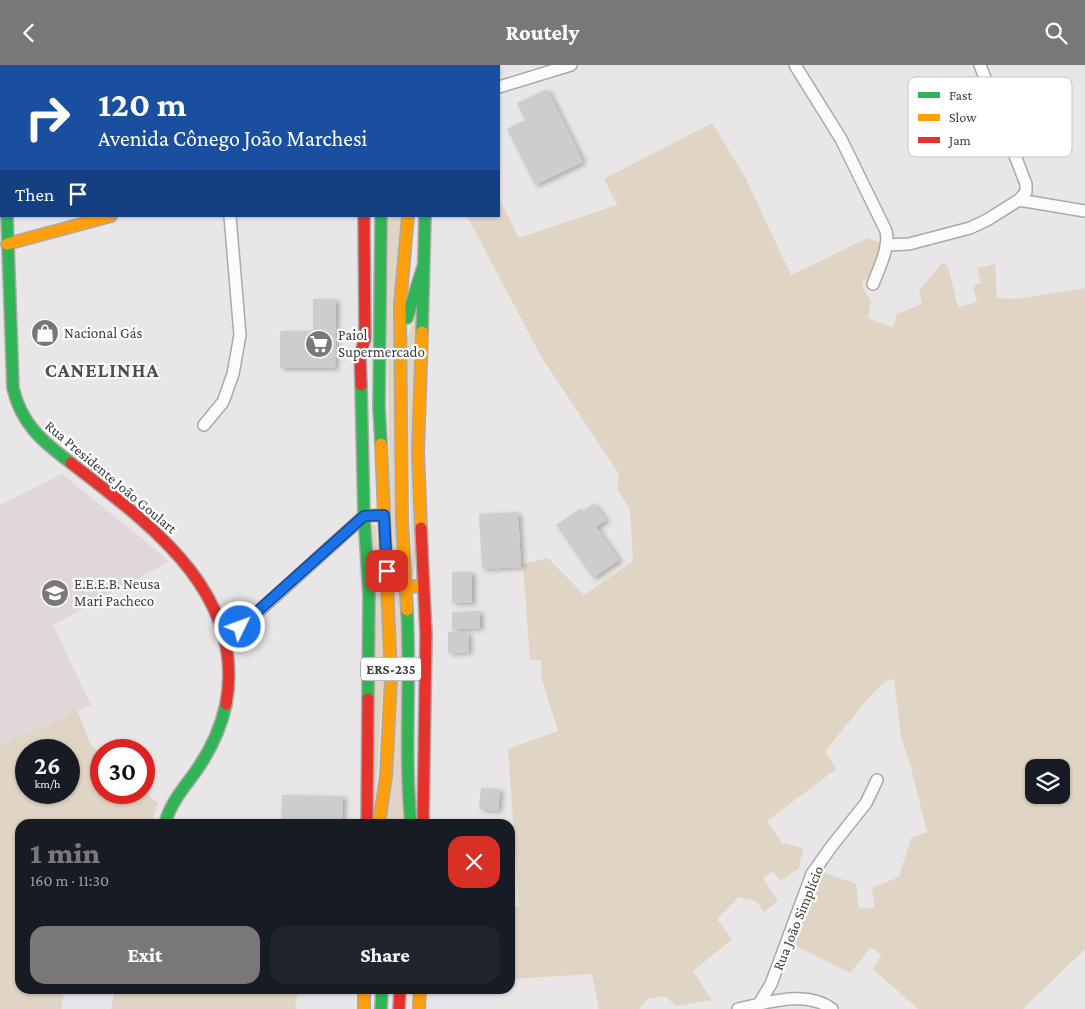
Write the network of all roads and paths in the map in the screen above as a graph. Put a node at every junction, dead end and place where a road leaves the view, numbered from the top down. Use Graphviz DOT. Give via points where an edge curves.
graph roads {
  1 [pos="571,65"];
  2 [pos="794,65"];
  3 [pos="980,65"];
  4 [pos="985,77"];
  5 [pos="500,87"];
  6 [pos="1016,157"];
  7 [pos="1019,200"];
  8 [pos="1085,211"];
  9 [pos="7,217"];
  10 [pos="107,217"];
  11 [pos="230,217"];
  12 [pos="364,217"];
  13 [pos="381,217"];
  14 [pos="408,217"];
  15 [pos="425,217"];
  16 [pos="3,244"];
  17 [pos="886,245"];
  18 [pos="423,267"];
  19 [pos="874,284"];
  20 [pos="5,319"];
  21 [pos="381,338"];
  22 [pos="365,339"];
  23 [pos="400,341"];
  24 [pos="204,425"];
  25 [pos="384,515"];
  26 [pos="364,516"];
  27 [pos="423,585"];
  28 [pos="405,588"];
  29 [pos="227,640"];
  30 [pos="877,780"];
  31 [pos="166,819"];
  32 [pos="367,819"];
  33 [pos="380,819"];
  34 [pos="411,819"];
  35 [pos="422,819"];
  36 [pos="364,994"];
  37 [pos="382,994"];
  38 [pos="400,994"];
  39 [pos="420,994"];
  40 [pos="757,1007"];
  41 [pos="364,1009"];
  42 [pos="381,1009"];
  43 [pos="399,1009"];
  44 [pos="419,1009"];
  45 [pos="738,1009"];
  46 [pos="832,1009"];
  1 -- 5 [label="street"];
  2 -- 17 [label="street" via="841,139 886,231"];
  3 -- 4 [label="street"];
  6 -- 7 [label="street" via="1026,184 1026,192"];
  7 -- 8 [label="street"];
  7 -- 17 [label="street" via="970,228 910,244"];
  9 -- 16 [label="street, Rua Presidente João Goulart"];
  10 -- 16 [label="street"];
  11 -- 24 [label="street" via="240,335 233,374 223,402"];
  12 -- 22 [label="street"];
  13 -- 21 [label="street, ERS-235"];
  14 -- 23 [label="street, ERS-235"];
  15 -- 18 [label="street"];
  16 -- 20 [label="street, Rua Presidente João Goulart"];
  17 -- 19 [label="street"];
  18 -- 23 [label="street"];
  18 -- 27 [label="street" via="418,452"];
  20 -- 29 [label="street, Rua Presidente João Goulart" via="12,388 20,414 37,435 145,522 179,556 208,596"];
  21 -- 22 [label="street"];
  21 -- 25 [label="street, ERS-235" via="379,407"];
  22 -- 26 [label="street" via="360,355"];
  23 -- 28 [label="street, ERS-235"];
  25 -- 26 [label="street"];
  25 -- 33 [label="street, ERS-235" via="391,677 386,776"];
  26 -- 29 [label="street"];
  26 -- 32 [label="street" via="369,593"];
  27 -- 28 [label="street"];
  27 -- 35 [label="street" via="426,635"];
  28 -- 34 [label="street, ERS-235" via="409,647"];
  29 -- 31 [label="street, Rua Presidente João Goulart" via="229,679 219,729"];
  30 -- 40 [label="street, Rua João Simplício" via="866,803 812,874 772,984"];
  36 -- 41 [label="street"];
  37 -- 42 [label="street"];
  38 -- 43 [label="street"];
  39 -- 44 [label="street"];
  40 -- 45 [label="street"];
  40 -- 46 [label="street" via="790,999 819,1002"];
}
